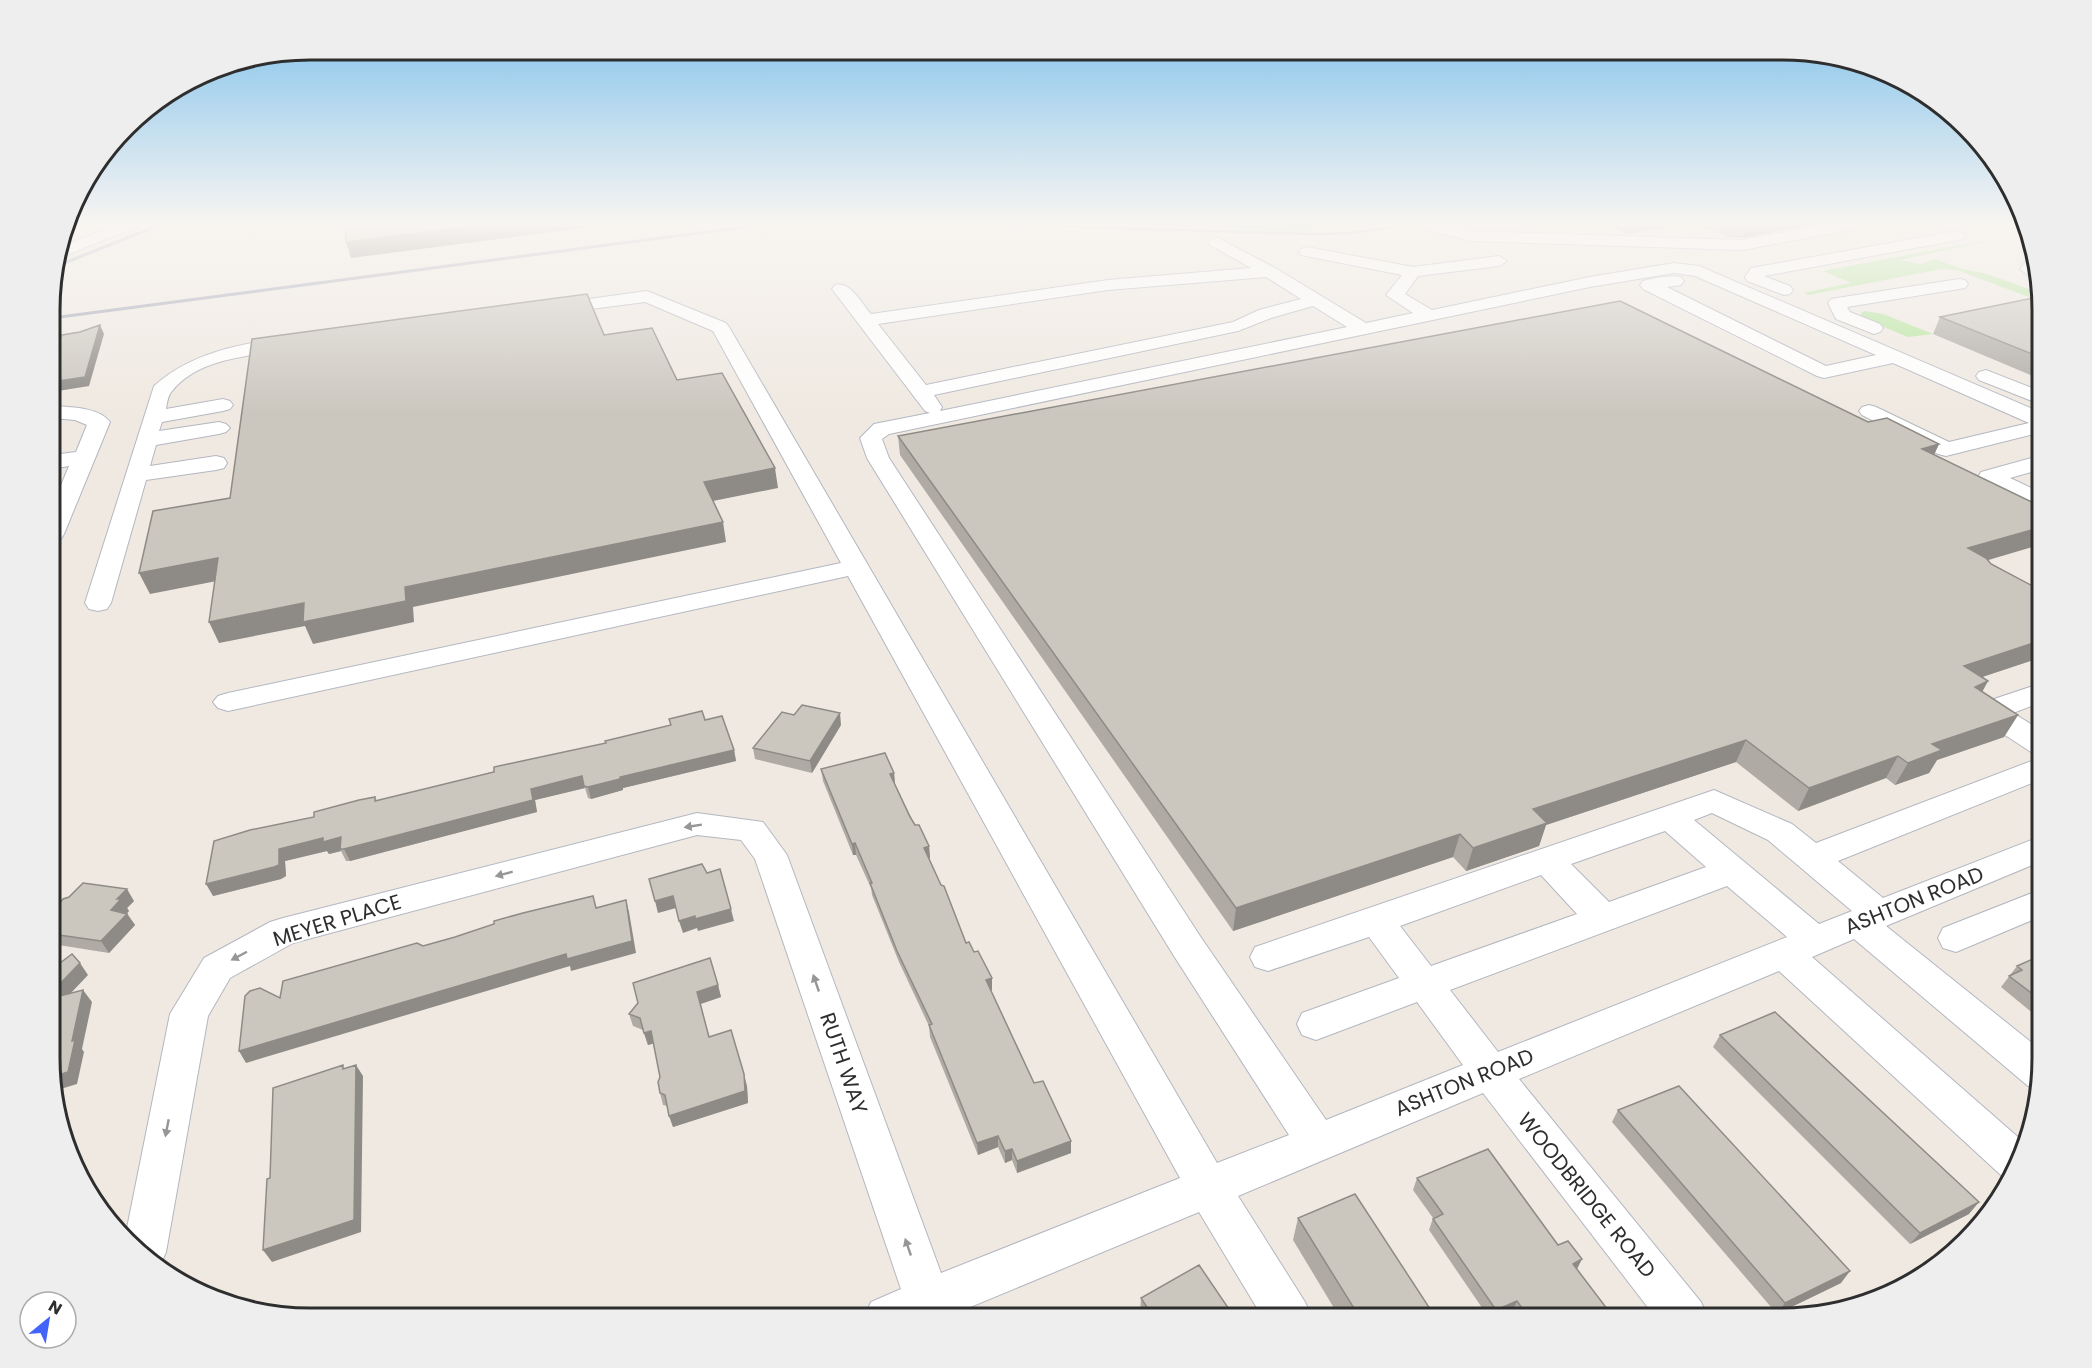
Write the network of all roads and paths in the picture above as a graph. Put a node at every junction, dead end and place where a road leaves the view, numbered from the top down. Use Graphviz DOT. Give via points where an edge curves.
graph roads {
  1 [pos="1102,286"];
  2 [pos="1292,286"];
  3 [pos="1402,286"];
  4 [pos="1571,286"];
  5 [pos="1651,286"];
  6 [pos="1736,286"];
  7 [pos="1774,286"];
  8 [pos="1947,286"];
  9 [pos="841,289"];
  10 [pos="1802,298"];
  11 [pos="1315,300"];
  12 [pos="1822,306"];
  13 [pos="531,312"];
  14 [pos="1428,315"];
  15 [pos="1842,315"];
  16 [pos="866,320"];
  17 [pos="1362,328"];
  18 [pos="310,340"];
  19 [pos="1900,349"];
  20 [pos="1968,368"];
  21 [pos="2032,395"];
  22 [pos="930,404"];
  23 [pos="223,405"];
  24 [pos="1869,411"];
  25 [pos="60,413"];
  26 [pos="2032,419"];
  27 [pos="2032,427"];
  28 [pos="149,428"];
  29 [pos="219,428"];
  30 [pos="84,457"];
  31 [pos="60,461"];
  32 [pos="216,463"];
  33 [pos="2032,465"];
  34 [pos="136,475"];
  35 [pos="2032,497"];
  36 [pos="60,515"];
  37 [pos="856,567"];
  38 [pos="98,603"];
  39 [pos="2032,696"];
  40 [pos="228,702"];
  41 [pos="2032,739"];
  42 [pos="2032,772"];
  43 [pos="1670,817"];
  44 [pos="751,830"];
  45 [pos="2032,852"];
  46 [pos="1812,858"];
  47 [pos="1547,860"];
  48 [pos="1732,871"];
  49 [pos="2032,906"];
  50 [pos="1868,918"];
  51 [pos="1603,919"];
  52 [pos="1376,921"];
  53 [pos="1956,938"];
  54 [pos="1799,946"];
  55 [pos="1268,957"];
  56 [pos="1424,985"];
  57 [pos="1316,1024"];
  58 [pos="2032,1065"];
  59 [pos="1489,1072"];
  60 [pos="1317,1142"];
  61 [pos="2012,1157"];
  62 [pos="1208,1187"];
  63 [pos="145,1246"];
  64 [pos="928,1302"];
  65 [pos="913,1308"];
  66 [pos="1283,1308"];
  67 [pos="1678,1308"];
  1 -- 16 [label="street"];
  2 -- 11 [label="street"];
  3 -- 14 [label="street" via="1395,295"];
  4 -- 14 [label="street"];
  5 -- 19 [label="street" via="1824,372"];
  6 -- 19 [label="street"];
  7 -- 10 [label="street"];
  8 -- 15 [label="street" via="1837,303"];
  9 -- 16 [label="street"];
  11 -- 17 [label="street"];
  11 -- 22 [label="street" via="1238,326"];
  12 -- 15 [label="street"];
  13 -- 37 [label="street" via="647,296 720,327"];
  14 -- 17 [label="street"];
  15 -- 19 [label="street"];
  16 -- 22 [label="street"];
  17 -- 22 [label="street"];
  18 -- 28 [label="street" via="246,350 191,367 161,390"];
  19 -- 26 [label="street"];
  20 -- 21 [label="street"];
  22 -- 60 [label="street" via="871,438 878,458 1187,946"];
  23 -- 28 [label="street"];
  24 -- 27 [label="street" via="1946,449"];
  25 -- 30 [label="street" via="99,422"];
  28 -- 29 [label="street"];
  28 -- 34 [label="street"];
  30 -- 31 [label="street"];
  30 -- 36 [label="street"];
  32 -- 34 [label="street"];
  33 -- 35 [label="street" via="1989,477"];
  34 -- 38 [label="street"];
  37 -- 40 [label="street"];
  37 -- 62 [label="street"];
  39 -- 41 [label="street" via="1989,711"];
  42 -- 46 [label="street"];
  43 -- 46 [label="street" via="1714,801 1780,832"];
  43 -- 47 [label="street"];
  43 -- 48 [label="street"];
  44 -- 63 [label="street, MEYER PLACE, one-way" via="698,824 283,932 217,968 189,1014"];
  64 -- 44 [label="street, RUTH WAY, one-way" via="770,855"];
  45 -- 50 [label="street, ASHTON ROAD"];
  46 -- 50 [label="street"];
  47 -- 51 [label="street"];
  47 -- 52 [label="street"];
  48 -- 51 [label="street"];
  48 -- 54 [label="street"];
  49 -- 53 [label="street"];
  50 -- 54 [label="street, ASHTON ROAD"];
  50 -- 58 [label="street"];
  51 -- 56 [label="street"];
  52 -- 55 [label="street"];
  52 -- 56 [label="street, WOODBRIDGE ROAD"];
  54 -- 59 [label="street, ASHTON ROAD"];
  54 -- 61 [label="street"];
  56 -- 57 [label="street"];
  56 -- 59 [label="street, WOODBRIDGE ROAD"];
  59 -- 60 [label="street, ASHTON ROAD"];
  59 -- 67 [label="street, WOODBRIDGE ROAD"];
  60 -- 62 [label="street, ASHTON ROAD"];
  62 -- 64 [label="street, ASHTON ROAD"];
  62 -- 66 [label="street"];
  64 -- 65 [label="street, ASHTON ROAD"];
}
